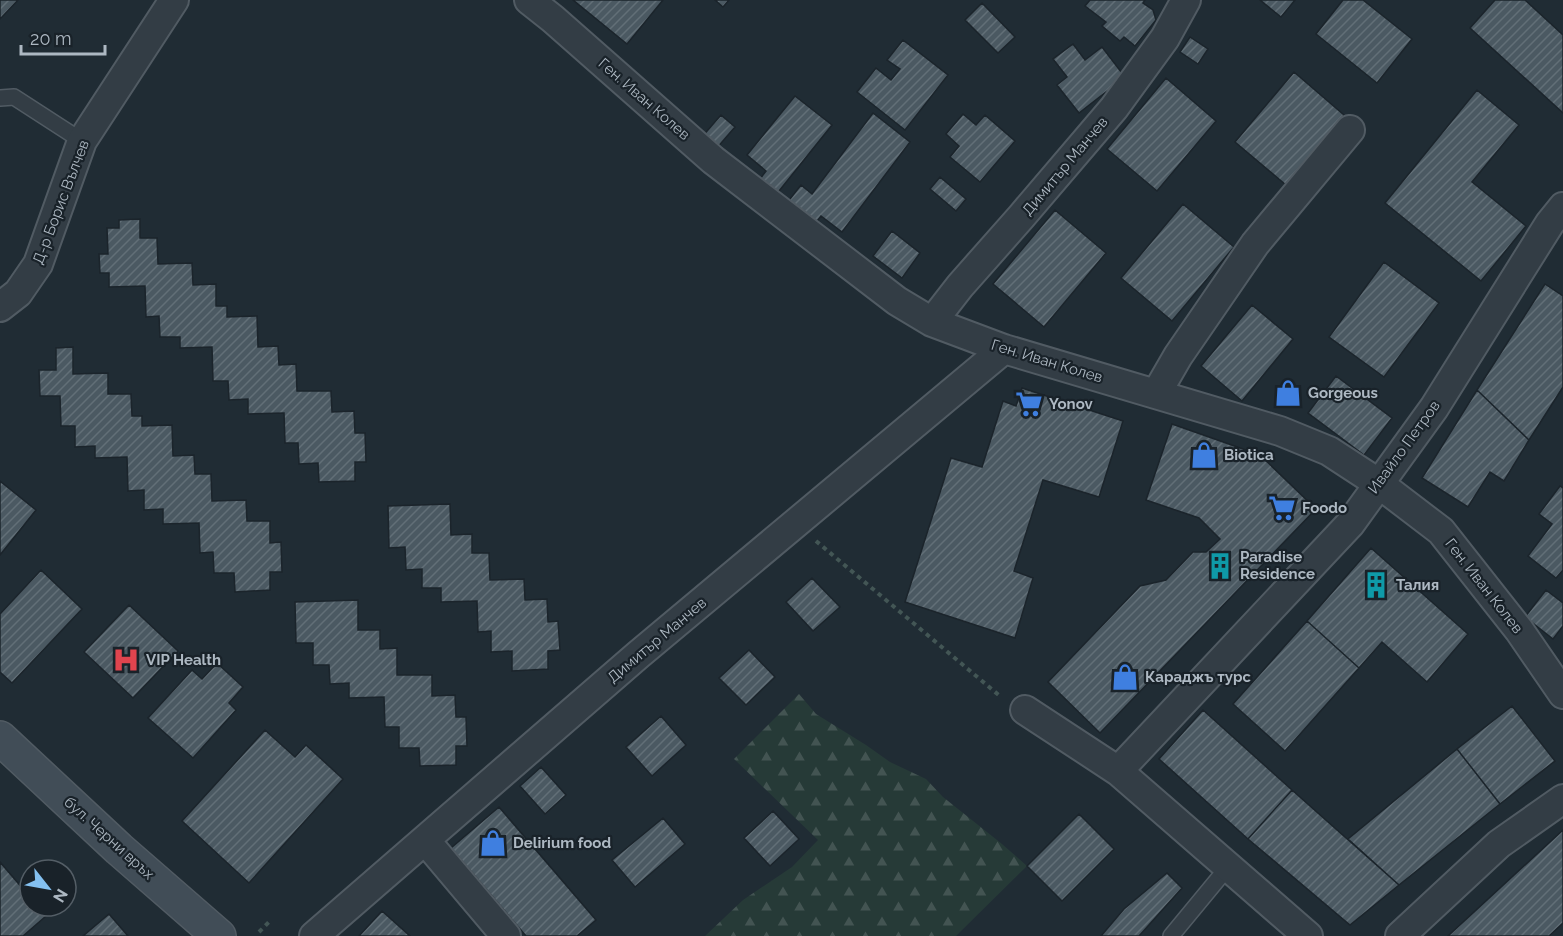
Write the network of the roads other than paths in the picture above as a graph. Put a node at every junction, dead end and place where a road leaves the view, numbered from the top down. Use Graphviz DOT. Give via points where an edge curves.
graph roads {
  1 [pos="174,0"];
  2 [pos="529,0"];
  3 [pos="1186,0"];
  4 [pos="0,98"];
  5 [pos="1350,130"];
  6 [pos="82,141"];
  7 [pos="1563,207"];
  8 [pos="0,307"];
  9 [pos="932,322"];
  10 [pos="1004,349"];
  11 [pos="1156,394"];
  12 [pos="1378,483"];
  13 [pos="1559,676"];
  14 [pos="1025,710"];
  15 [pos="0,738"];
  16 [pos="1118,771"];
  17 [pos="1563,799"];
  18 [pos="425,840"];
  19 [pos="1228,867"];
  20 [pos="219,936"];
  21 [pos="314,936"];
  22 [pos="506,936"];
  23 [pos="1171,936"];
  24 [pos="1308,936"];
  25 [pos="1400,936"];
  1 -- 6 [label="street, Д-р Борис Вълчев"];
  2 -- 9 [label="street, Ген. Иван Колев" via="713,159 897,301"];
  3 -- 9 [label="street, Димитър Манчев" via="1165,38 1114,108"];
  4 -- 6 [label="lane" via="14,96"];
  5 -- 11 [label="street" via="1255,243"];
  6 -- 8 [label="street, Д-р Борис Вълчев" via="38,264 18,293"];
  7 -- 12 [label="street, Ивайло Петров" via="1434,408"];
  9 -- 10 [label="street, Ген. Иван Колев"];
  10 -- 11 [label="street, Ген. Иван Колев"];
  10 -- 18 [label="street, Димитър Манчев" via="638,655"];
  11 -- 12 [label="street, Ген. Иван Колев" via="1280,431 1329,451"];
  12 -- 13 [label="street, Ген. Иван Колев" via="1441,531"];
  12 -- 16 [label="street, Ивайло Петров" via="1350,524"];
  14 -- 16 [label="street"];
  15 -- 20 [label="main road, бул. Черни връх"];
  16 -- 19 [label="street"];
  17 -- 25 [label="street" via="1500,844"];
  18 -- 21 [label="street, Димитър Манчев"];
  18 -- 22 [label="street"];
  19 -- 23 [label="lane"];
  19 -- 24 [label="street"];
}
